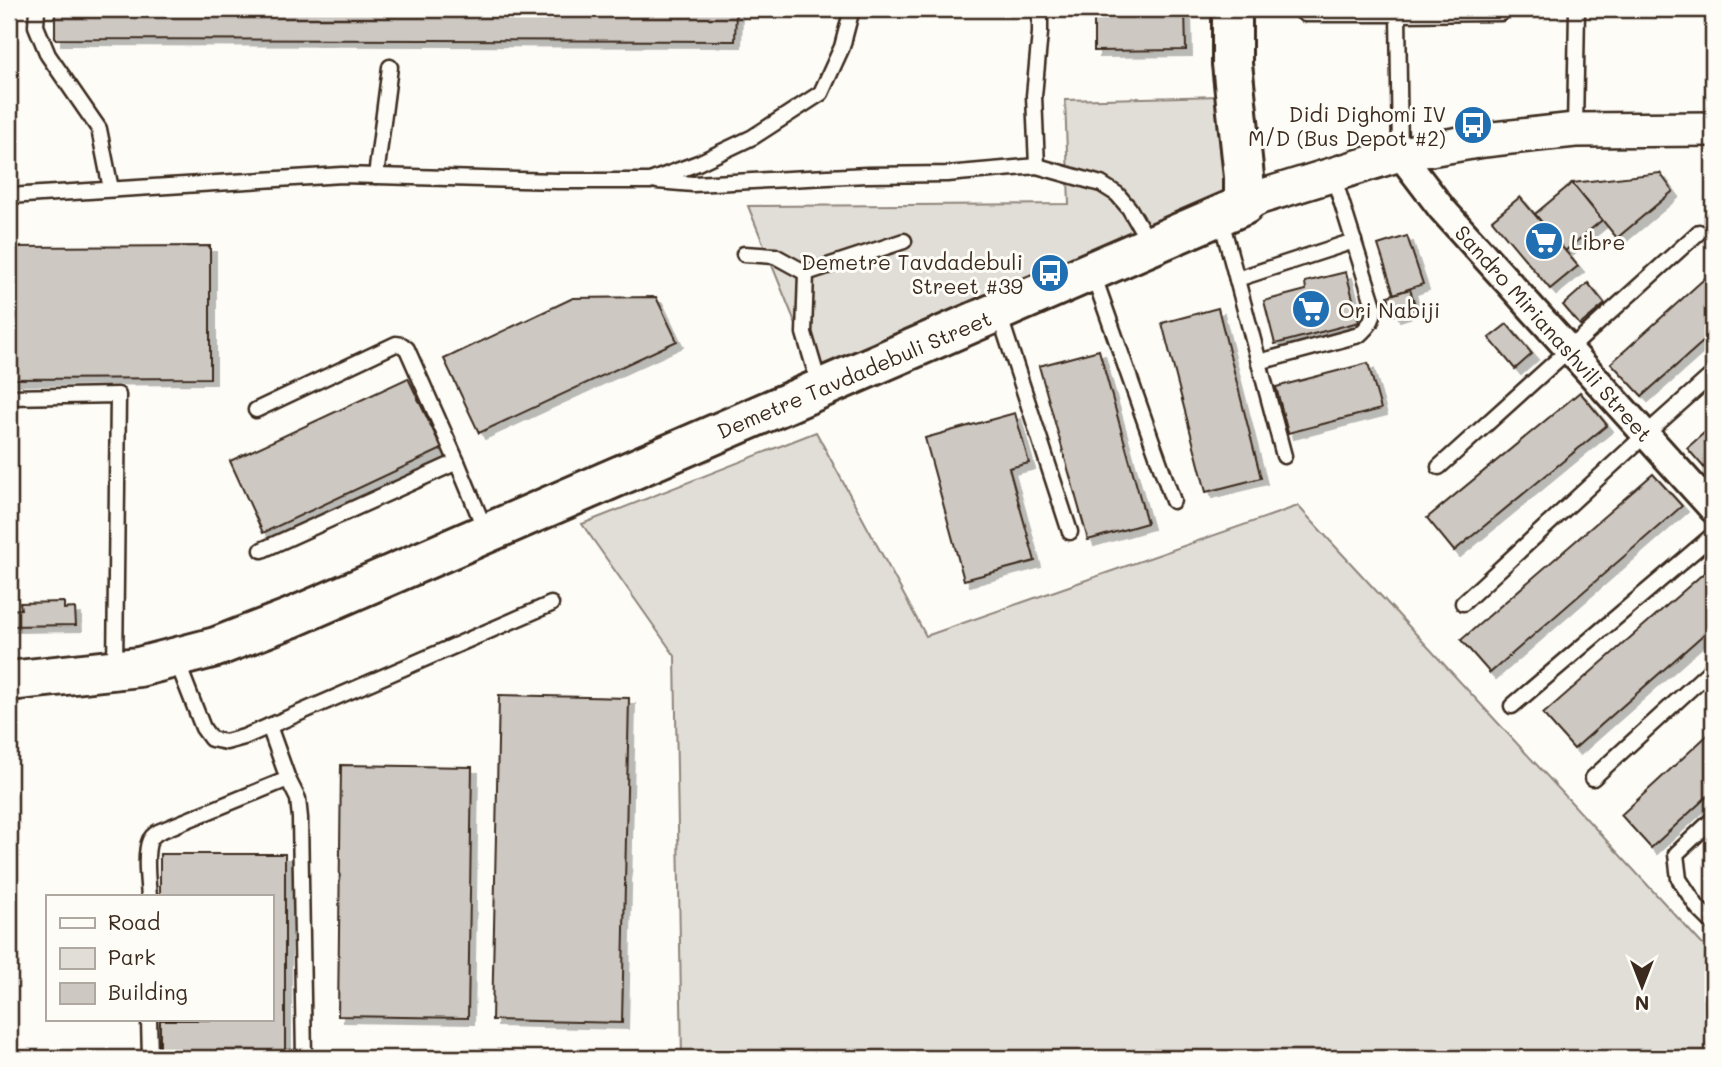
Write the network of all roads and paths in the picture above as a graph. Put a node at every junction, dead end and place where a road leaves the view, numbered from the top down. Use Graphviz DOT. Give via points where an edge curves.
graph roads {
  1 [pos="37,9"];
  2 [pos="852,9"];
  3 [pos="1040,9"];
  4 [pos="1232,9"];
  5 [pos="1298,9"];
  6 [pos="1577,9"];
  7 [pos="1398,13"];
  8 [pos="1501,13"];
  9 [pos="390,67"];
  10 [pos="1713,129"];
  11 [pos="1575,130"];
  12 [pos="1400,154"];
  13 [pos="1037,166"];
  14 [pos="1333,175"];
  15 [pos="376,176"];
  16 [pos="650,181"];
  17 [pos="111,189"];
  18 [pos="9,196"];
  19 [pos="1231,210"];
  20 [pos="1699,232"];
  21 [pos="904,241"];
  22 [pos="1354,241"];
  23 [pos="1151,245"];
  24 [pos="744,254"];
  25 [pos="1092,270"];
  26 [pos="806,273"];
  27 [pos="1237,279"];
  28 [pos="998,311"];
  29 [pos="1569,349"];
  30 [pos="1259,362"];
  31 [pos="1713,374"];
  32 [pos="821,388"];
  33 [pos="9,397"];
  34 [pos="256,410"];
  35 [pos="1646,434"];
  36 [pos="1284,456"];
  37 [pos="457,462"];
  38 [pos="1438,467"];
  39 [pos="1173,501"];
  40 [pos="1713,509"];
  41 [pos="1070,532"];
  42 [pos="486,533"];
  43 [pos="1713,535"];
  44 [pos="262,550"];
  45 [pos="1463,603"];
  46 [pos="551,604"];
  47 [pos="175,657"];
  48 [pos="1713,668"];
  49 [pos="115,670"];
  50 [pos="9,681"];
  51 [pos="1512,706"];
  52 [pos="270,726"];
  53 [pos="1593,778"];
  54 [pos="288,779"];
  55 [pos="1713,819"];
  56 [pos="149,895"];
  57 [pos="1713,923"];
  58 [pos="149,1021"];
  59 [pos="150,1058"];
  60 [pos="304,1058"];
  1 -- 17 [label="lane" via="36,26 48,55 99,129"];
  2 -- 16 [label="lane" via="842,47 821,93 753,137"];
  3 -- 13 [label="lane" via="1034,96"];
  4 -- 19 [label="main road" via="1232,64 1244,177"];
  5 -- 7 [label="lane" via="1305,13"];
  6 -- 11 [label="lane"];
  7 -- 8 [label="lane"];
  7 -- 12 [label="lane"];
  9 -- 15 [label="lane"];
  10 -- 11 [label="street, Demetre Tavdadebuli Street"];
  11 -- 12 [label="street, Demetre Tavdadebuli Street"];
  12 -- 14 [label="street, Demetre Tavdadebuli Street"];
  12 -- 29 [label="street, Sandro Mirianashvili Street" via="1442,209"];
  13 -- 16 [label="lane" via="693,184"];
  13 -- 23 [label="lane" via="1101,184 1117,194"];
  14 -- 19 [label="street, Demetre Tavdadebuli Street"];
  14 -- 22 [label="lane"];
  15 -- 16 [label="lane"];
  15 -- 17 [label="lane"];
  17 -- 18 [label="lane"];
  19 -- 23 [label="main road, Demetre Tavdadebuli Street"];
  19 -- 27 [label="lane"];
  20 -- 29 [label="lane"];
  21 -- 26 [label="lane"];
  22 -- 27 [label="lane"];
  22 -- 30 [label="lane" via="1374,306 1369,327 1345,340"];
  23 -- 25 [label="main road, Demetre Tavdadebuli Street"];
  24 -- 26 [label="lane" via="775,256"];
  25 -- 28 [label="main road, Demetre Tavdadebuli Street"];
  25 -- 39 [label="lane"];
  26 -- 32 [label="lane" via="804,333"];
  27 -- 30 [label="lane"];
  28 -- 32 [label="main road, Demetre Tavdadebuli Street"];
  28 -- 41 [label="lane"];
  29 -- 35 [label="street, Sandro Mirianashvili Street"];
  29 -- 38 [label="lane"];
  30 -- 36 [label="lane"];
  31 -- 35 [label="lane"];
  32 -- 42 [label="main road, Demetre Tavdadebuli Street"];
  33 -- 49 [label="lane" via="118,395"];
  34 -- 37 [label="lane" via="402,345"];
  35 -- 40 [label="street, Sandro Mirianashvili Street"];
  35 -- 45 [label="lane"];
  37 -- 42 [label="lane"];
  37 -- 44 [label="lane"];
  42 -- 47 [label="main road, Demetre Tavdadebuli Street" via="290,618 216,647"];
  43 -- 51 [label="lane"];
  46 -- 52 [label="lane"];
  47 -- 49 [label="main road, Demetre Tavdadebuli Street"];
  47 -- 52 [label="lane" via="202,728 211,739 226,742"];
  48 -- 53 [label="lane"];
  49 -- 50 [label="main road, Demetre Tavdadebuli Street"];
  52 -- 54 [label="lane"];
  54 -- 56 [label="lane" via="152,837"];
  54 -- 60 [label="lane" via="298,799 300,818"];
  55 -- 57 [label="lane" via="1676,854 1679,879"];
  58 -- 59 [label="lane"];
}
